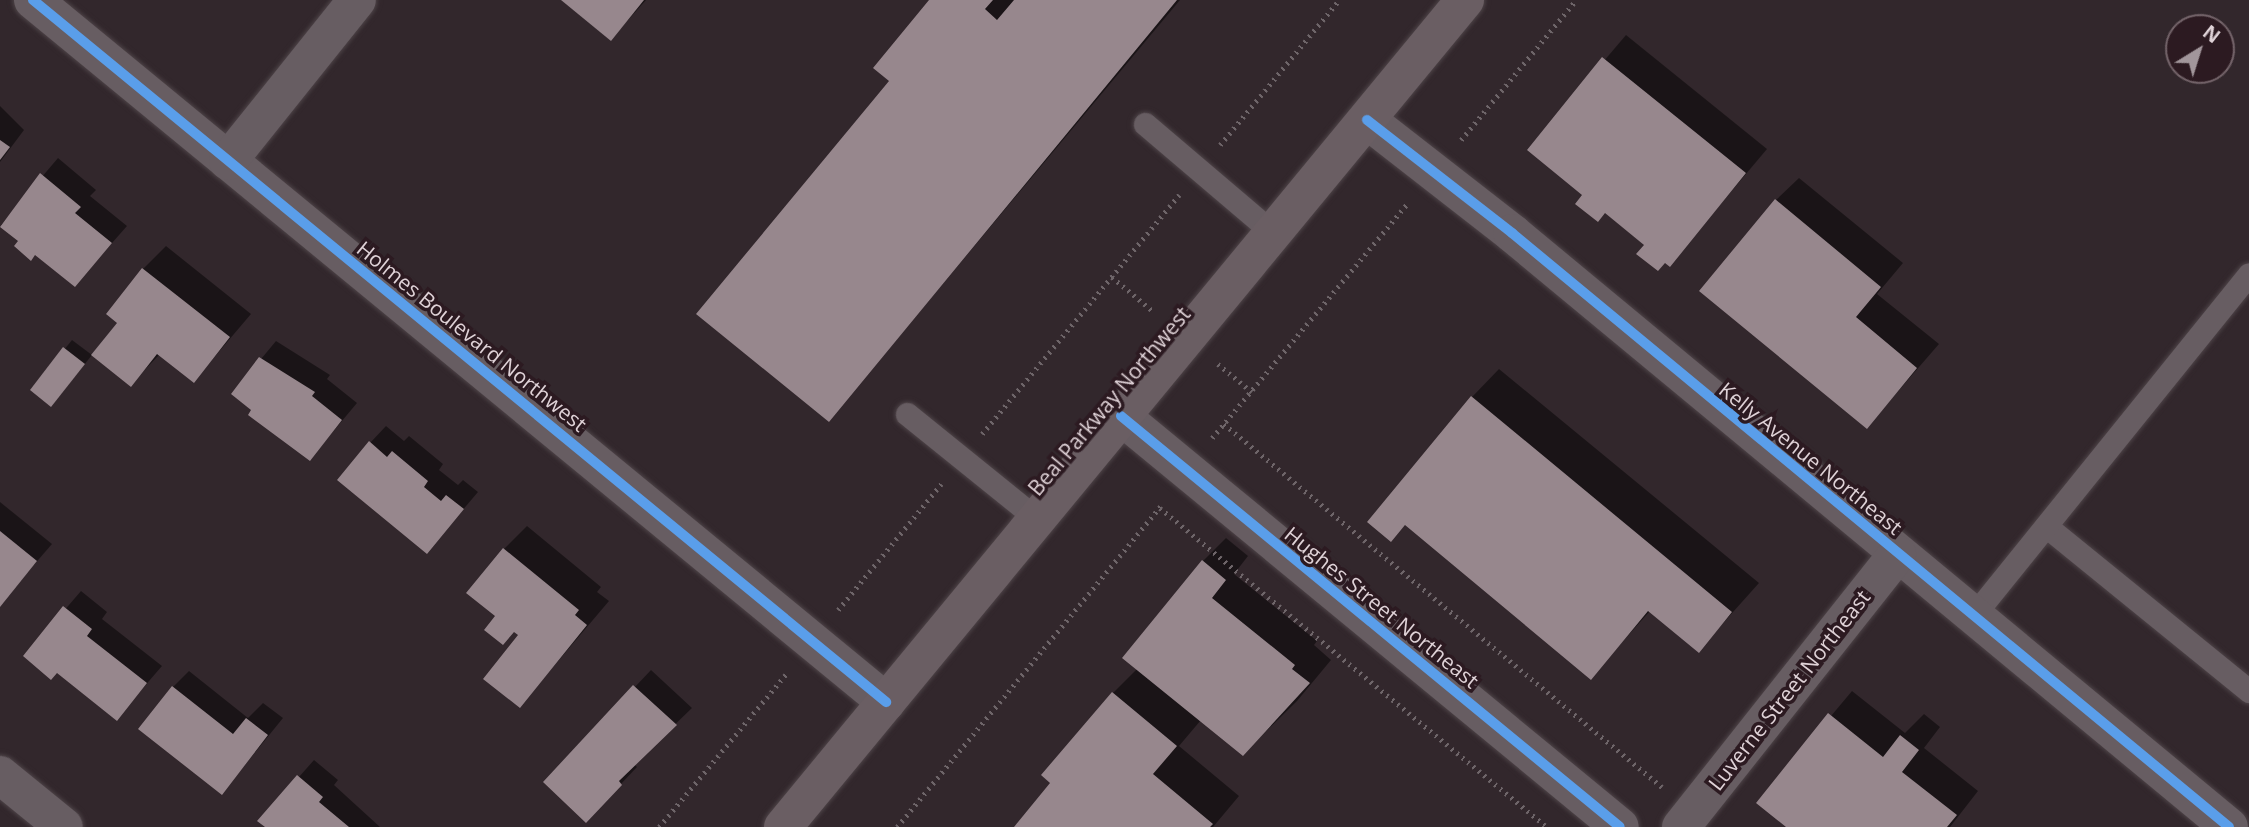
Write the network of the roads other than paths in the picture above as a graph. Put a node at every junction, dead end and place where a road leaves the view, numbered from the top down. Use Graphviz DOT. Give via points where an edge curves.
graph roads {
  1 [pos="33,0"];
  2 [pos="357,0"];
  3 [pos="1465,0"];
  4 [pos="1367,120"];
  5 [pos="1145,124"];
  6 [pos="228,161"];
  7 [pos="1273,233"];
  8 [pos="2249,274"];
  9 [pos="907,414"];
  10 [pos="1121,416"];
  11 [pos="1037,519"];
  12 [pos="2046,526"];
  13 [pos="1897,554"];
  14 [pos="1973,616"];
  15 [pos="2249,691"];
  16 [pos="886,702"];
  17 [pos="0,775"];
  18 [pos="1687,820"];
  19 [pos="64,827"];
  20 [pos="783,827"];
  21 [pos="1620,827"];
  22 [pos="2229,827"];
  1 -- 6 [label="street, Holmes Boulevard Northwest"];
  2 -- 6 [label="street"];
  3 -- 4 [label="main road, Beal Parkway Northwest"];
  4 -- 7 [label="main road, Beal Parkway Northwest"];
  4 -- 13 [label="street, Kelly Avenue Northeast"];
  5 -- 7 [label="lane"];
  6 -- 16 [label="street, Holmes Boulevard Northwest"];
  7 -- 10 [label="main road, Beal Parkway Northwest"];
  8 -- 12 [label="lane"];
  9 -- 11 [label="lane"];
  10 -- 11 [label="main road, Beal Parkway Northwest"];
  10 -- 21 [label="street, Hughes Street Northeast"];
  11 -- 16 [label="main road, Beal Parkway Northwest"];
  12 -- 14 [label="lane"];
  12 -- 15 [label="lane"];
  13 -- 14 [label="street, Kelly Avenue Northeast"];
  13 -- 18 [label="street, Luverne Street Northeast"];
  14 -- 22 [label="street, Kelly Avenue Northeast"];
  16 -- 20 [label="main road, Beal Parkway Northwest"];
  17 -- 19 [label="street"];
}
